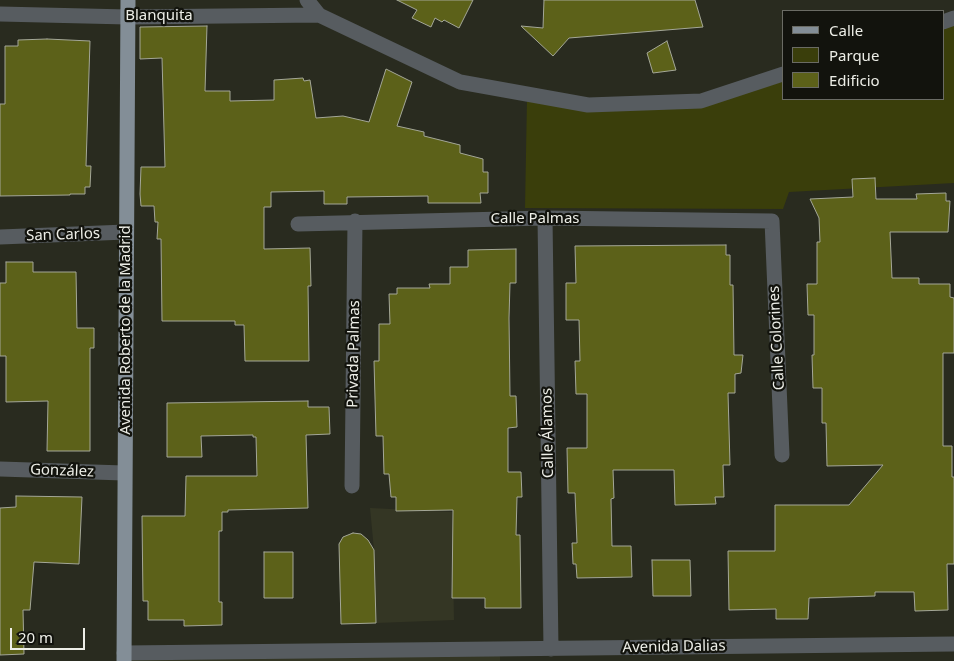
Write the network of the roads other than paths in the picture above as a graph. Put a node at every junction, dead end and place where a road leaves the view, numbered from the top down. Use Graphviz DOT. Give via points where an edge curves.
graph roads {
  1 [pos="128,0"];
  2 [pos="307,0"];
  3 [pos="0,14"];
  4 [pos="319,15"];
  5 [pos="128,17"];
  6 [pos="782,74"];
  7 [pos="545,218"];
  8 [pos="772,220"];
  9 [pos="355,221"];
  10 [pos="298,224"];
  11 [pos="126,232"];
  12 [pos="0,237"];
  13 [pos="782,455"];
  14 [pos="0,469"];
  15 [pos="124,473"];
  16 [pos="352,486"];
  17 [pos="954,644"];
  18 [pos="551,648"];
  19 [pos="124,657"];
  1 -- 5 [label="main road, Avenida Roberto de la Madrid"];
  2 -- 4 [label="street"];
  3 -- 5 [label="street, Blanquita"];
  4 -- 5 [label="street, Blanquita"];
  4 -- 6 [label="street" via="460,82 588,105 701,101"];
  5 -- 11 [label="main road, Avenida Roberto de la Madrid"];
  7 -- 8 [label="street, Calle Palmas"];
  7 -- 9 [label="street, Calle Palmas"];
  7 -- 18 [label="street, Calle Álamos"];
  8 -- 13 [label="street, Calle Colorines"];
  9 -- 10 [label="street, Calle Palmas"];
  9 -- 16 [label="street, Privada Palmas"];
  11 -- 12 [label="street, San Carlos"];
  11 -- 15 [label="main road, Avenida Roberto de la Madrid"];
  14 -- 15 [label="street, González"];
  15 -- 19 [label="main road, Avenida Roberto de la Madrid"];
  17 -- 18 [label="street, Avenida Dalias"];
  18 -- 19 [label="street, Avenida Dalias"];
}
